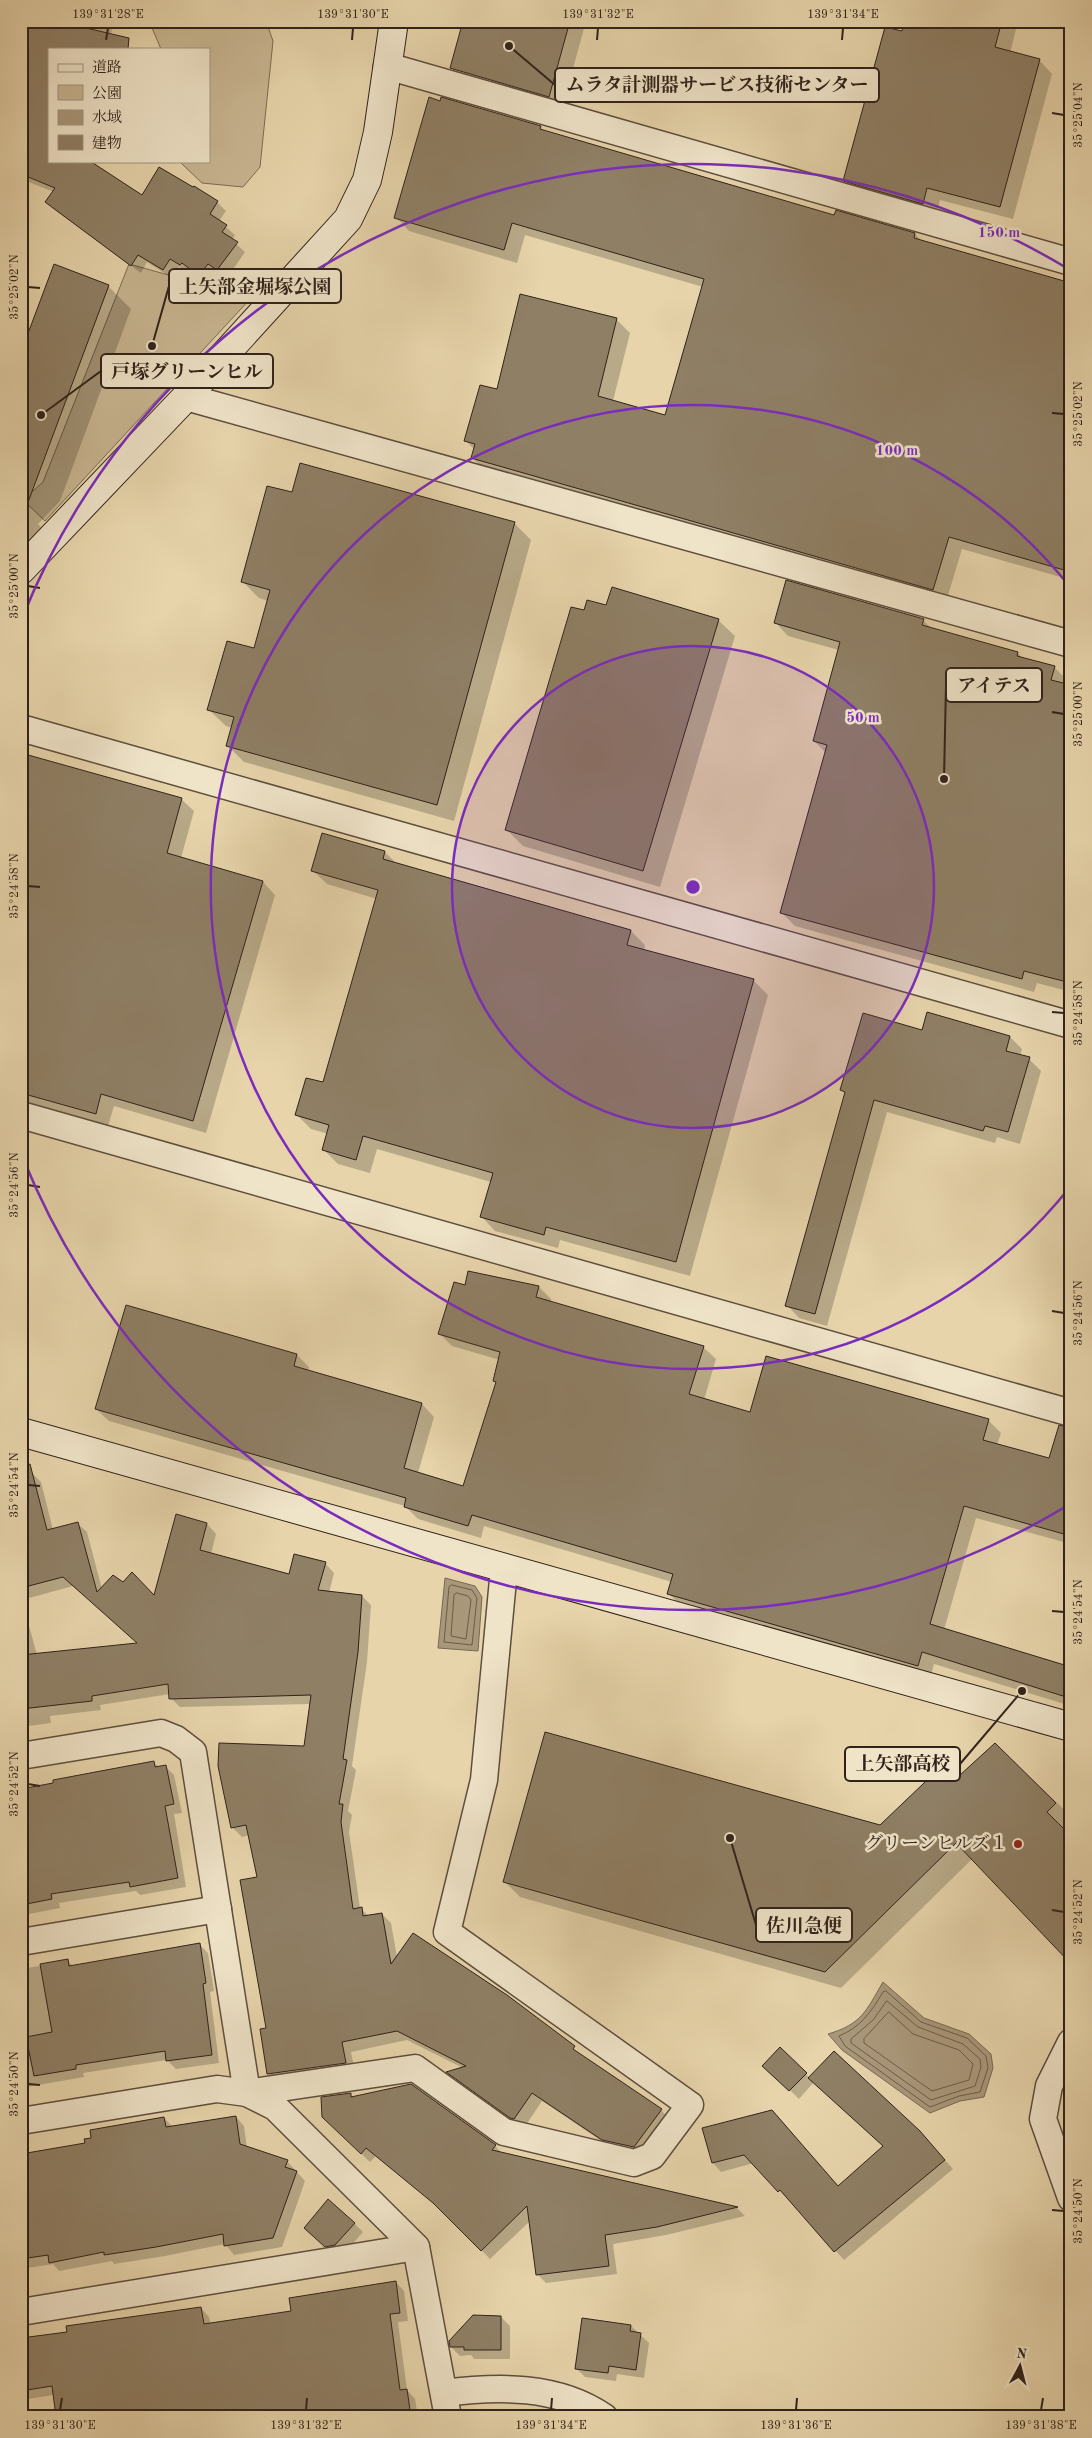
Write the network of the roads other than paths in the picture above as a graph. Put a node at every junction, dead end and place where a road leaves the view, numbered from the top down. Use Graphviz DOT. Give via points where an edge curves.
graph roads {
  1 [pos="394,21"];
  2 [pos="387,66"];
  3 [pos="1071,262"];
  4 [pos="186,397"];
  5 [pos="21,570"];
  6 [pos="1071,644"];
  7 [pos="21,728"];
  8 [pos="1071,1025"];
  9 [pos="21,1115"];
  10 [pos="1071,1413"];
  11 [pos="21,1432"];
  12 [pos="504,1569"];
  13 [pos="1071,1727"];
  14 [pos="21,1756"];
  15 [pos="218,1909"];
  16 [pos="21,1942"];
  17 [pos="1071,2042"];
  18 [pos="247,2093"];
  19 [pos="21,2120"];
  20 [pos="1071,2198"];
  21 [pos="416,2247"];
  22 [pos="21,2312"];
  23 [pos="446,2405"];
  24 [pos="604,2417"];
  1 -- 2 [label="street"];
  2 -- 3 [label="street"];
  2 -- 4 [label="street" via="378,132 367,180 348,219"];
  4 -- 5 [label="street"];
  4 -- 6 [label="street"];
  7 -- 8 [label="street"];
  9 -- 10 [label="street"];
  11 -- 12 [label="street"];
  12 -- 13 [label="street"];
  12 -- 18 [label="street" via="484,1780 447,1932 690,2105 652,2156 634,2163 504,2132 415,2068"];
  14 -- 15 [label="street" via="161,1734 176,1739 193,1752"];
  15 -- 16 [label="street"];
  15 -- 18 [label="street"];
  17 -- 20 [label="street" via="1050,2086 1043,2119"];
  18 -- 19 [label="street" via="217,2089"];
  18 -- 21 [label="street" via="275,2107"];
  21 -- 22 [label="street"];
  21 -- 23 [label="street"];
  23 -- 24 [label="street" via="478,2389 523,2388 588,2405"];
}
